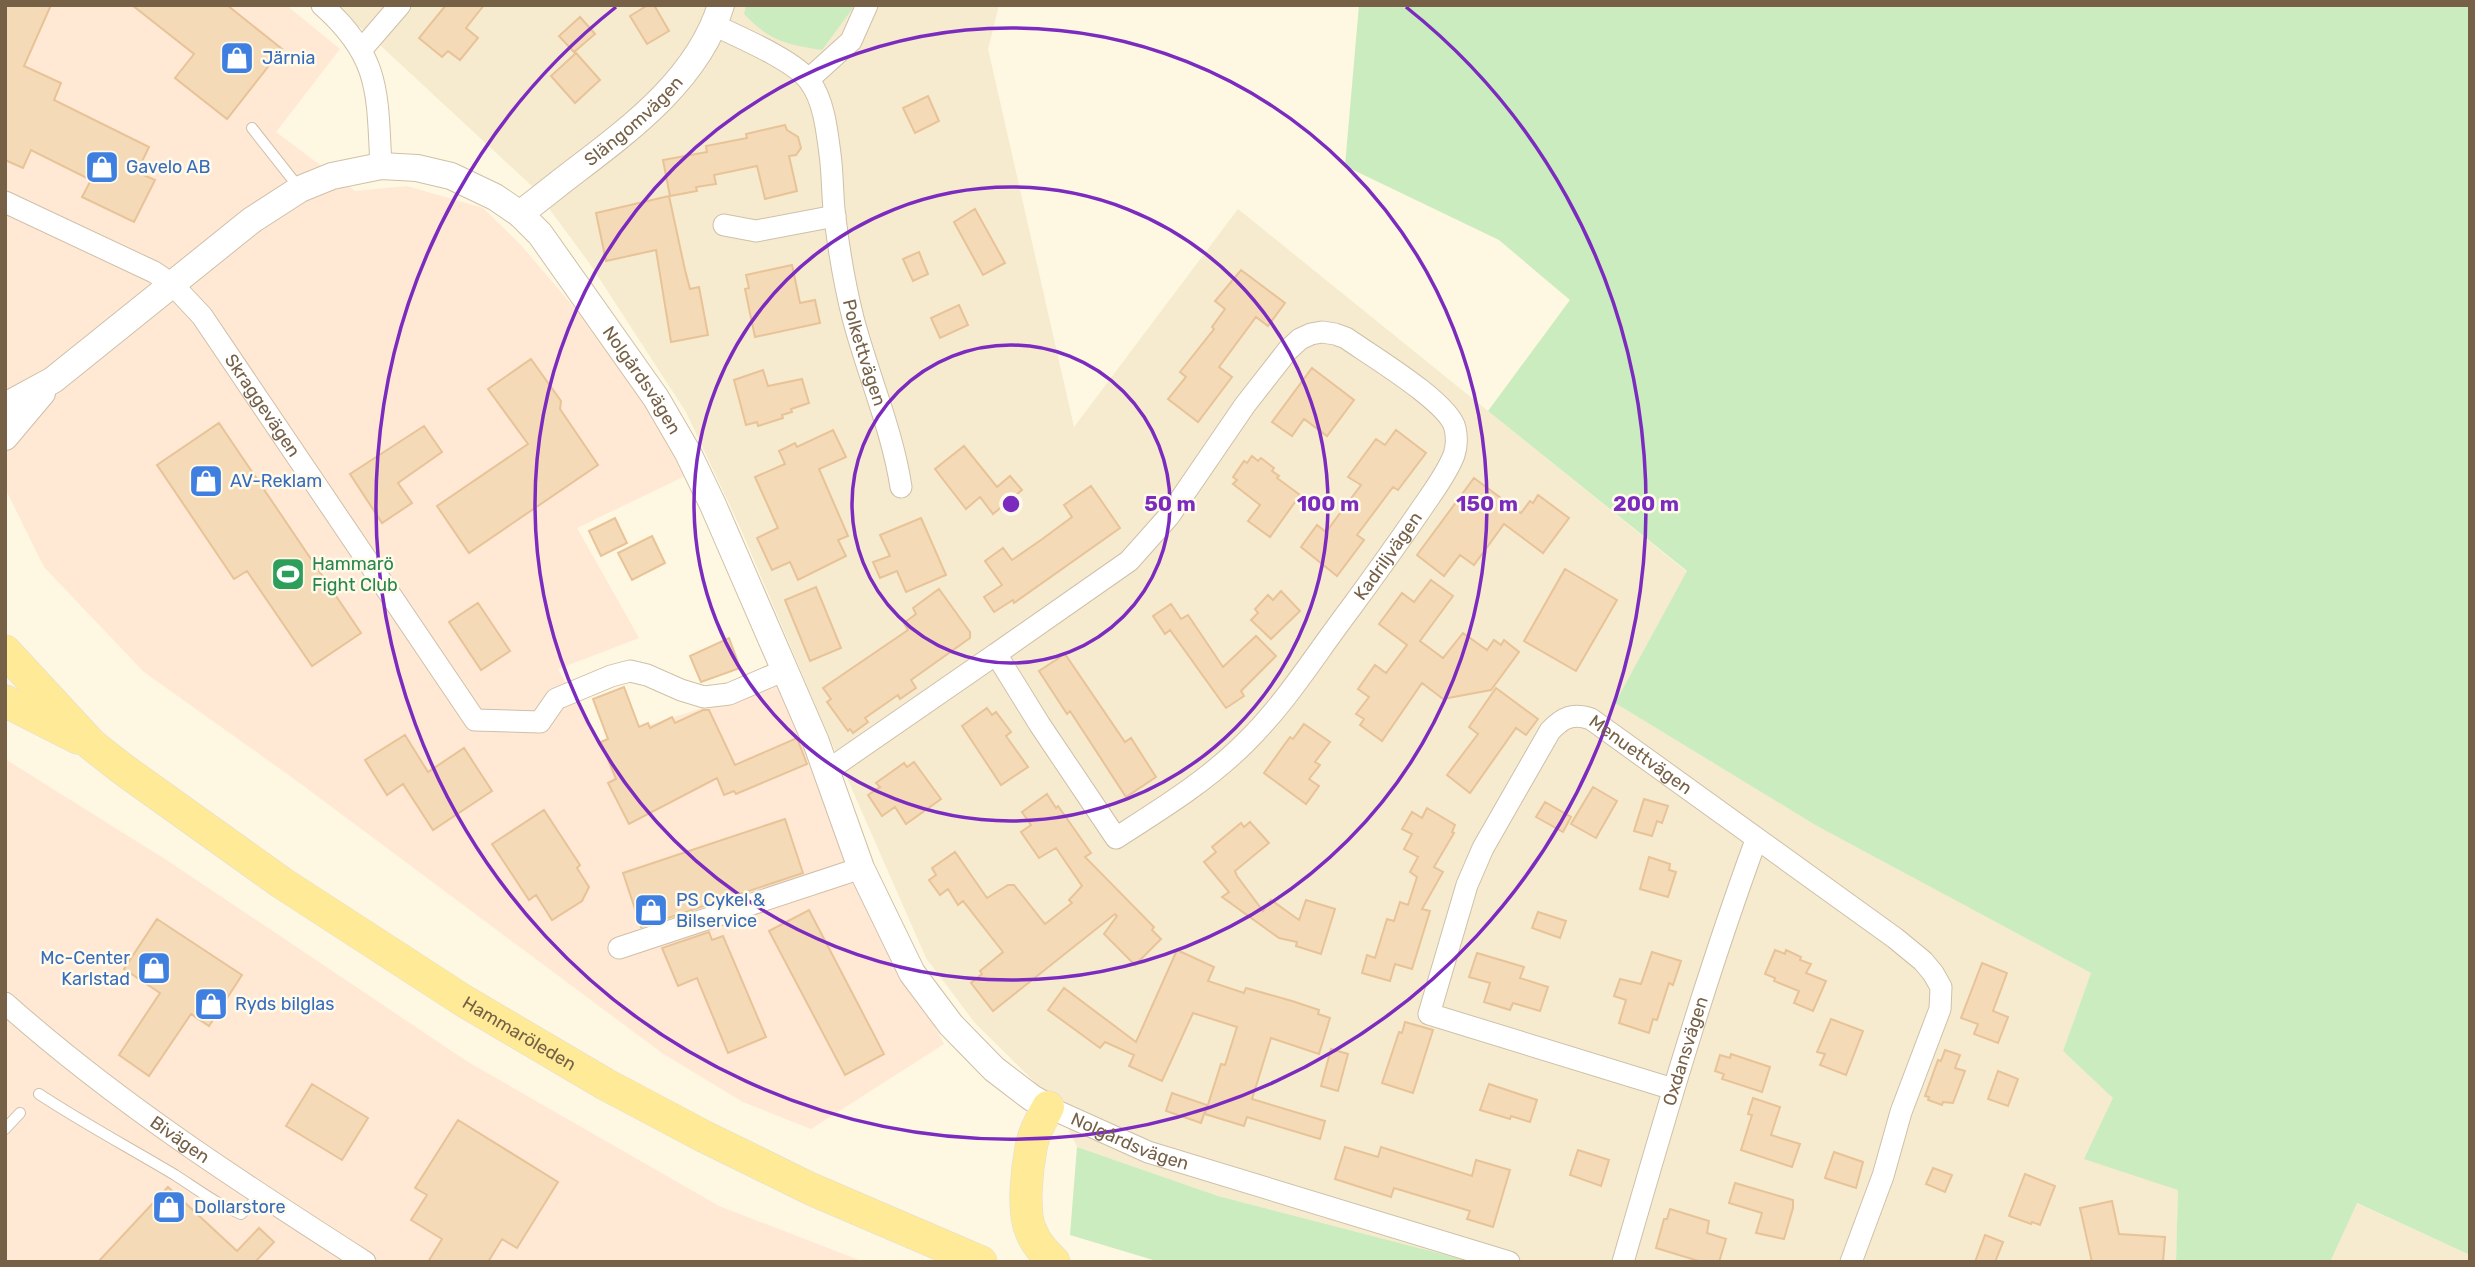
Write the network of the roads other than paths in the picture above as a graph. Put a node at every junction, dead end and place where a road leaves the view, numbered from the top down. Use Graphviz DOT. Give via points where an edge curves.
graph roads {
  1 [pos="322,5"];
  2 [pos="400,5"];
  3 [pos="867,5"];
  4 [pos="718,15"];
  5 [pos="362,50"];
  6 [pos="809,79"];
  7 [pos="252,128"];
  8 [pos="381,166"];
  9 [pos="300,189"];
  10 [pos="5,202"];
  11 [pos="520,214"];
  12 [pos="835,216"];
  13 [pos="724,225"];
  14 [pos="172,284"];
  15 [pos="53,380"];
  16 [pos="5,406"];
  17 [pos="5,437"];
  18 [pos="901,487"];
  19 [pos="5,651"];
  20 [pos="996,654"];
  21 [pos="785,670"];
  22 [pos="5,701"];
  23 [pos="92,745"];
  24 [pos="825,768"];
  25 [pos="1756,840"];
  26 [pos="861,868"];
  27 [pos="619,948"];
  28 [pos="5,1003"];
  29 [pos="1673,1089"];
  30 [pos="39,1094"];
  31 [pos="1048,1107"];
  32 [pos="20,1113"];
  33 [pos="5,1129"];
  34 [pos="261,1195"];
  35 [pos="365,1262"];
  36 [pos="981,1262"];
  37 [pos="1054,1262"];
  38 [pos="1509,1262"];
  39 [pos="1623,1262"];
  40 [pos="1851,1262"];
  1 -- 5 [label="street"];
  2 -- 5 [label="street"];
  3 -- 6 [label="street" via="851,41"];
  4 -- 6 [label="street"];
  4 -- 11 [label="street, Slängomvägen" via="669,90 603,150"];
  5 -- 8 [label="street" via="374,85"];
  6 -- 12 [label="street, Polkettvägen" via="817,92 830,149"];
  7 -- 9 [label="lane"];
  8 -- 9 [label="street" via="332,176"];
  8 -- 11 [label="street, Nolgårdsvägen" via="417,167 451,176"];
  9 -- 14 [label="street" via="252,220"];
  10 -- 14 [label="street, Skraggevägen"];
  11 -- 21 [label="street, Nolgårdsvägen" via="559,258 669,420 713,505"];
  12 -- 13 [label="street" via="756,231"];
  12 -- 18 [label="street, Polkettvägen" via="853,317 896,452"];
  14 -- 15 [label="street"];
  14 -- 21 [label="street, Skraggevägen" via="202,316 475,720 540,722 556,699 630,671 704,697 729,694"];
  15 -- 16 [label="street"];
  15 -- 17 [label="street"];
  19 -- 23 [label="main road, Hammaröleden"];
  20 -- 20 [label="street, Kadriljvägen" via="1116,838 1185,794 1227,760 1296,685 1444,476 1457,443 1454,422 1426,394 1346,338 1322,332 1300,339 1245,404 1169,516 1129,561"];
  20 -- 24 [label="street, Kadriljvägen"];
  21 -- 24 [label="street, Nolgårdsvägen"];
  22 -- 23 [label="main road, Hammaröleden"];
  23 -- 36 [label="main road, Hammaröleden" via="317,905 464,1001 605,1084 811,1189"];
  24 -- 26 [label="street, Nolgårdsvägen"];
  25 -- 29 [label="street, Oxdansvägen"];
  25 -- 29 [label="street, Menuettvägen" via="1675,778 1579,715 1566,718 1550,731 1467,885 1429,1014"];
  25 -- 40 [label="street, Menuettvägen" via="1923,961 1941,987 1940,1009"];
  26 -- 27 [label="street"];
  26 -- 31 [label="street, Nolgårdsvägen" via="929,998 994,1069"];
  28 -- 34 [label="street, Bivägen" via="144,1117"];
  29 -- 39 [label="street, Oxdansvägen"];
  30 -- 34 [label="lane" via="217,1204 240,1214"];
  31 -- 37 [label="main road" via="1031,1149 1026,1210 1030,1229"];
  31 -- 38 [label="street, Nolgårdsvägen" via="1148,1152"];
  32 -- 33 [label="lane"];
  34 -- 35 [label="street, Bivägen"];
}
